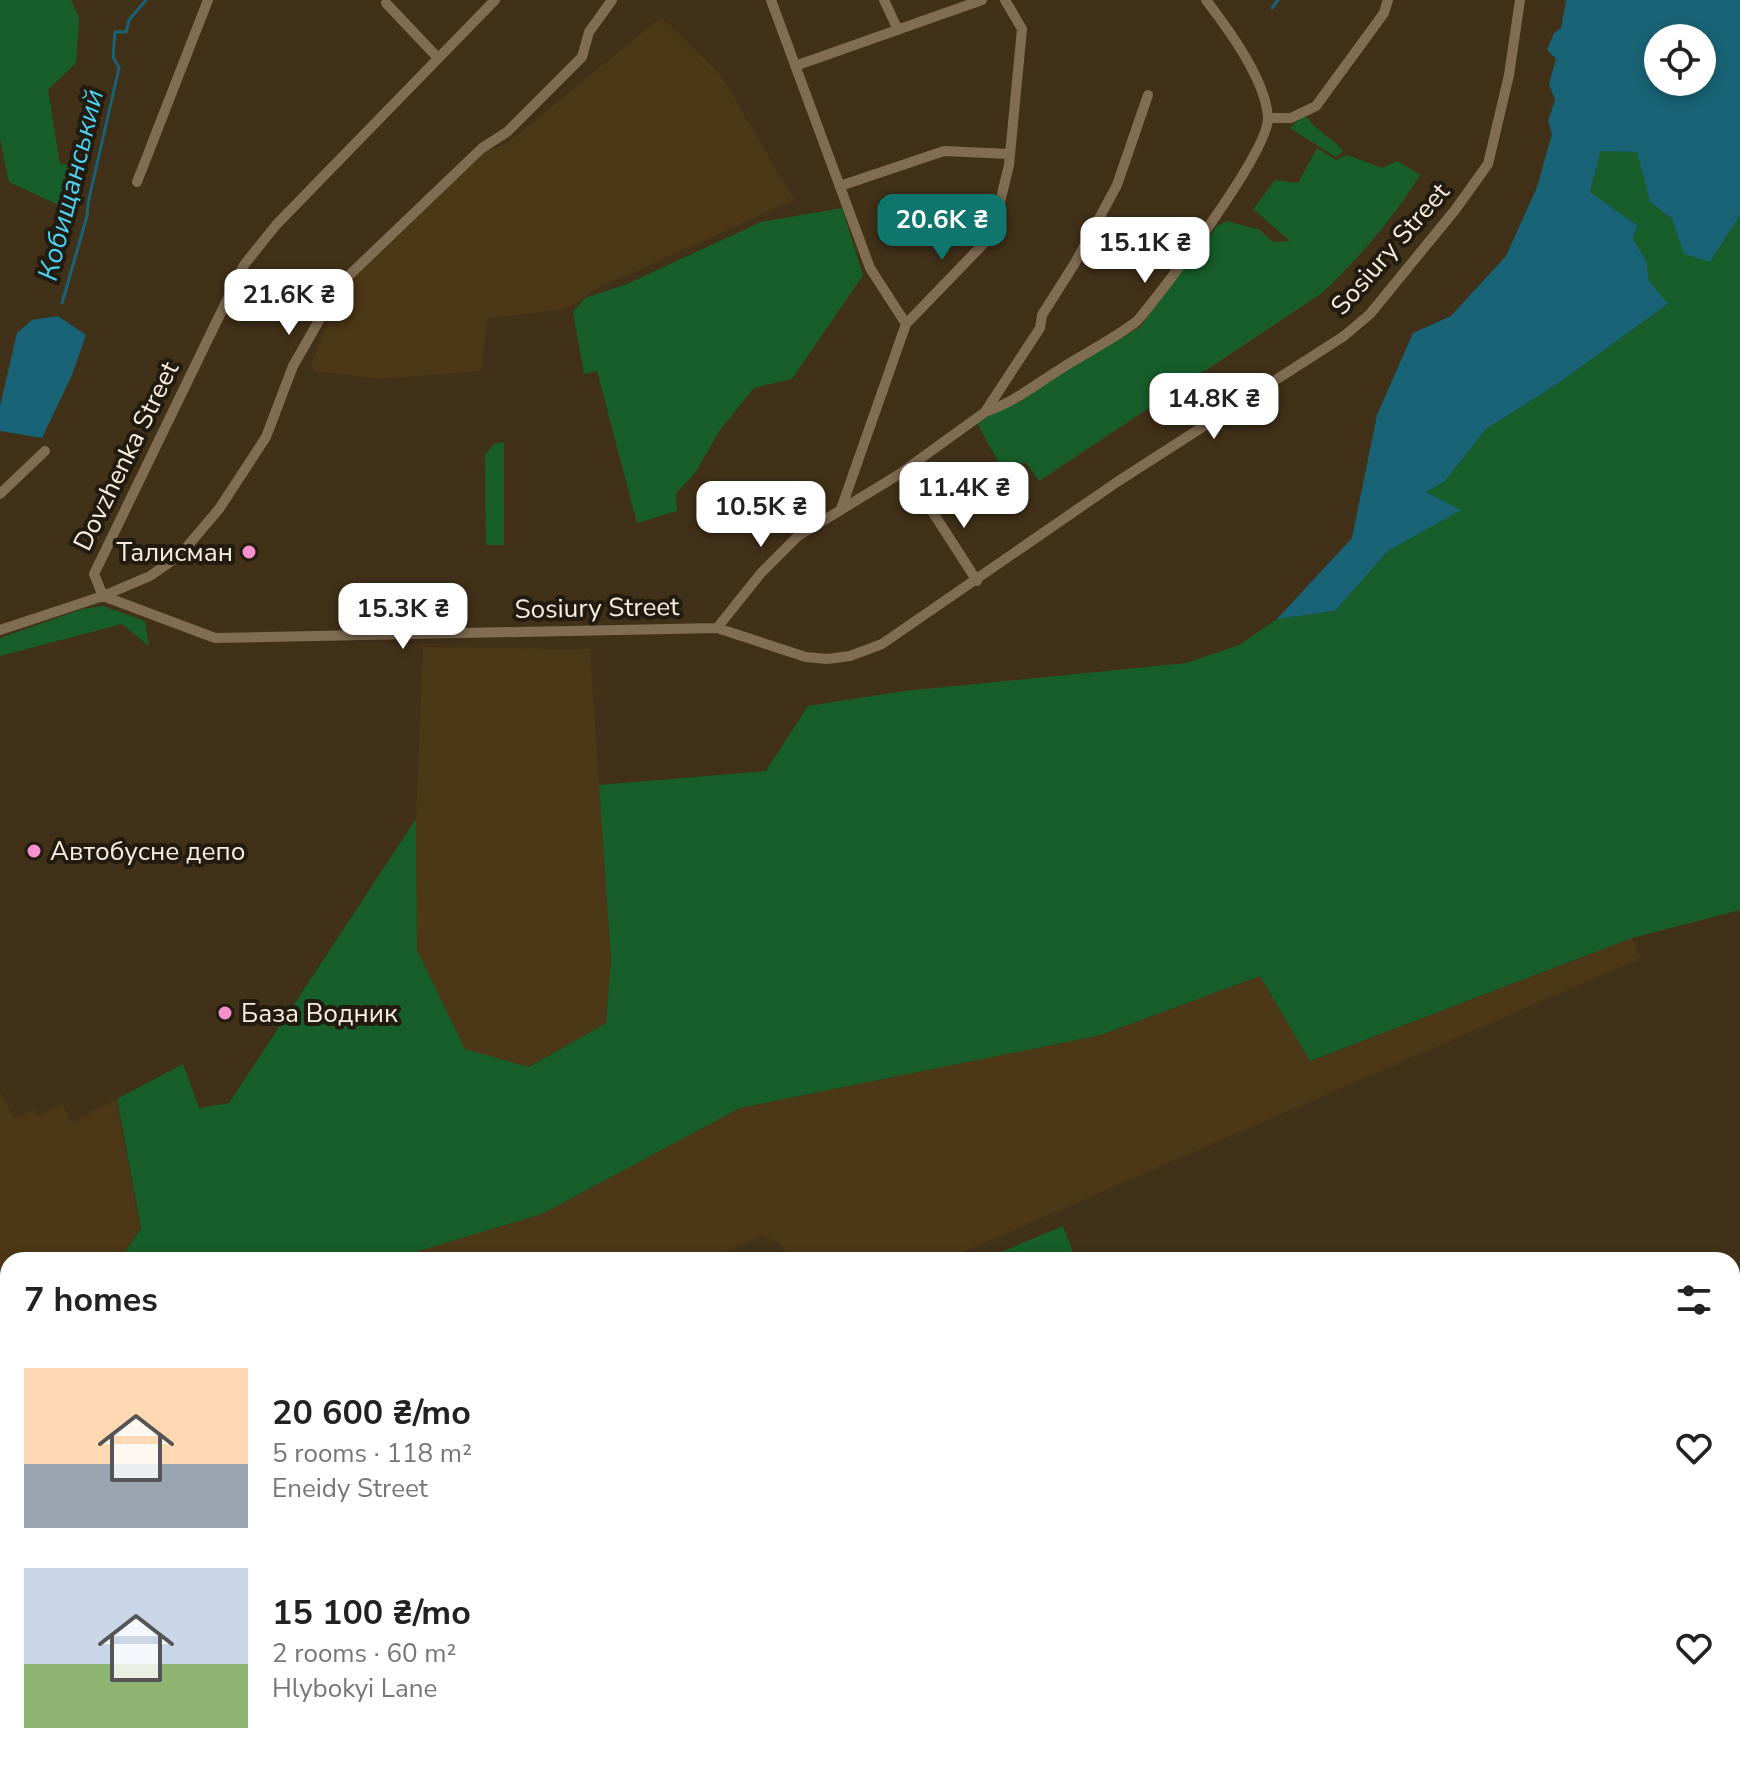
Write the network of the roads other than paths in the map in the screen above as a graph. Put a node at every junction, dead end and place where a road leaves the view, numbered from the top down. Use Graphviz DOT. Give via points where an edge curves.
graph roads {
  1 [pos="208,0"];
  2 [pos="495,0"];
  3 [pos="612,0"];
  4 [pos="771,0"];
  5 [pos="884,0"];
  6 [pos="982,0"];
  7 [pos="1005,0"];
  8 [pos="1206,0"];
  9 [pos="1388,0"];
  10 [pos="1520,0"];
  11 [pos="386,3"];
  12 [pos="898,30"];
  13 [pos="438,58"];
  14 [pos="795,66"];
  15 [pos="1148,95"];
  16 [pos="1268,118"];
  17 [pos="1010,154"];
  18 [pos="137,182"];
  19 [pos="840,186"];
  20 [pos="906,324"];
  21 [pos="985,412"];
  22 [pos="45,451"];
  23 [pos="0,494"];
  24 [pos="923,497"];
  25 [pos="841,509"];
  26 [pos="977,581"];
  27 [pos="103,596"];
  28 [pos="717,628"];
  29 [pos="0,630"];
  1 -- 18 [label="street"];
  2 -- 13 [label="street, Dovzhenka Street"];
  3 -- 27 [label="street" via="589,32 582,57 340,284 293,366 266,437 219,509 179,556 150,576"];
  4 -- 14 [label="street"];
  5 -- 12 [label="street"];
  6 -- 12 [label="street"];
  7 -- 17 [label="street" via="1022,29"];
  8 -- 16 [label="street" via="1242,48"];
  9 -- 16 [label="street" via="1316,106 1291,118"];
  10 -- 26 [label="street, Sosiury Street" via="1488,164 1370,314"];
  11 -- 13 [label="street"];
  12 -- 14 [label="street"];
  13 -- 27 [label="street, Dovzhenka Street" via="276,225 244,265 94,574"];
  14 -- 19 [label="street"];
  15 -- 21 [label="street" via="1117,185 1042,315 1040,328"];
  16 -- 21 [label="street" via="1266,132 1228,198 1137,321 1021,397"];
  17 -- 19 [label="street" via="944,151"];
  17 -- 20 [label="street" via="992,235"];
  19 -- 20 [label="street" via="870,268"];
  20 -- 25 [label="street"];
  21 -- 25 [label="street"];
  22 -- 23 [label="street"];
  24 -- 26 [label="street"];
  25 -- 28 [label="street" via="798,536"];
  26 -- 28 [label="street, Sosiury Street" via="882,644 850,656 806,657"];
  27 -- 28 [label="street, Sosiury Street" via="215,638"];
  27 -- 29 [label="street"];
}
